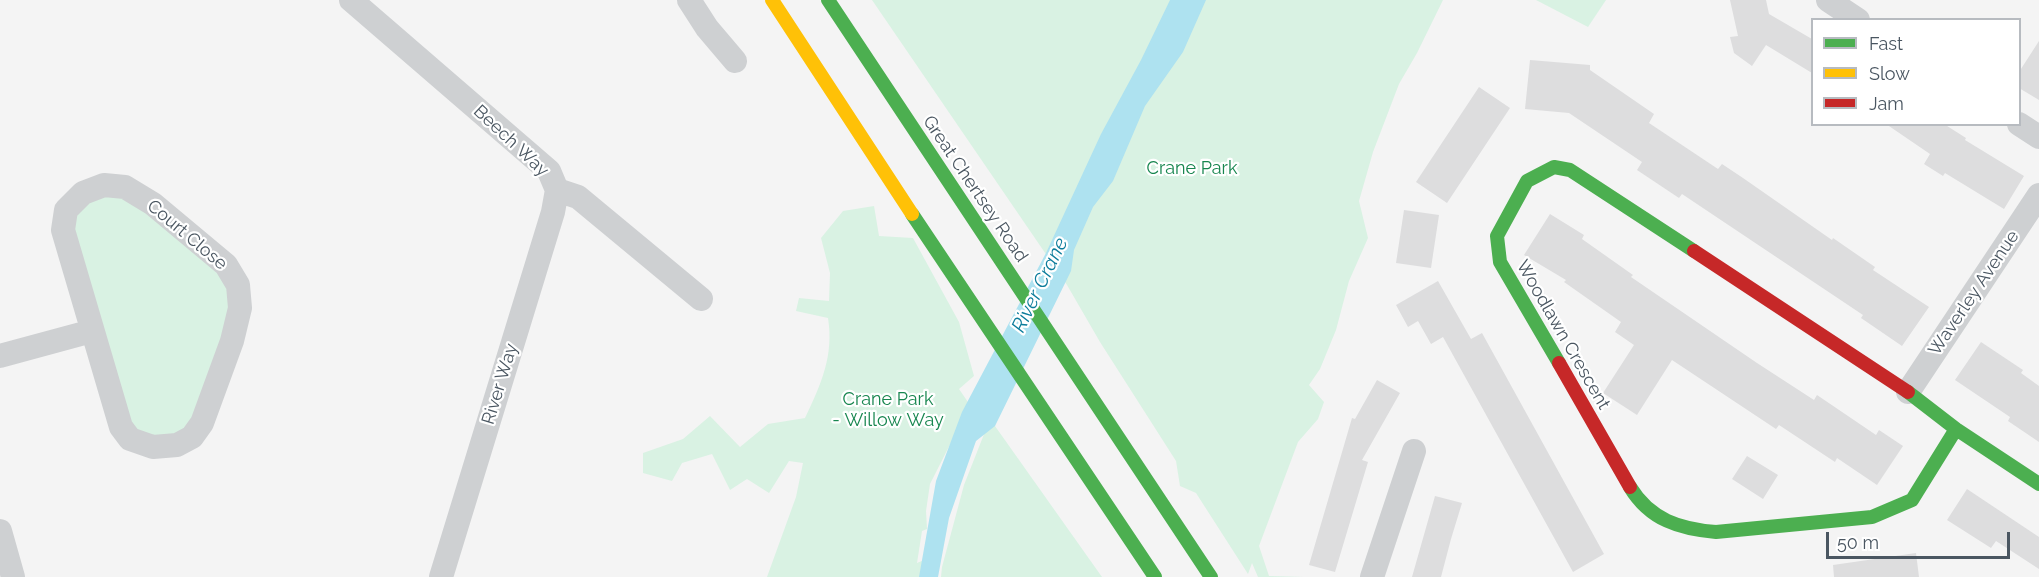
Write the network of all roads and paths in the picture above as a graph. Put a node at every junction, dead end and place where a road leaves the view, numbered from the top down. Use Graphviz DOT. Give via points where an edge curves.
graph roads {
  1 [pos="351,0"];
  2 [pos="689,0"];
  3 [pos="772,0"];
  4 [pos="828,0"];
  5 [pos="1828,0"];
  6 [pos="1855,18"];
  7 [pos="735,61"];
  8 [pos="2021,125"];
  9 [pos="2039,137"];
  10 [pos="556,190"];
  11 [pos="2039,195"];
  12 [pos="701,298"];
  13 [pos="92,331"];
  14 [pos="0,356"];
  15 [pos="1908,392"];
  16 [pos="1956,429"];
  17 [pos="1414,451"];
  18 [pos="2039,484"];
  19 [pos="0,531"];
  20 [pos="13,577"];
  21 [pos="443,577"];
  22 [pos="1155,577"];
  23 [pos="1211,577"];
  24 [pos="1372,577"];
  1 -- 10 [label="street, Beech Way" via="549,171"];
  2 -- 7 [label="street"];
  3 -- 22 [label="main road"];
  4 -- 23 [label="main road, Great Chertsey Road"];
  5 -- 6 [label="street"];
  8 -- 9 [label="street"];
  10 -- 12 [label="street, Beech Way" via="578,197"];
  10 -- 21 [label="street, River Way" via="553,212"];
  11 -- 15 [label="street, Waverley Avenue"];
  13 -- 13 [label="street, Court Close" via="63,230 66,210 83,193 104,185 125,187 153,204 226,265 238,285 240,308 232,341 202,423 192,437 177,445 153,447 130,439 121,427"];
  13 -- 14 [label="street"];
  15 -- 16 [label="main road, Woodlawn Crescent"];
  15 -- 16 [label="main road, Woodlawn Crescent" via="1570,170 1554,167 1527,181 1497,236 1500,262 1631,488 1663,520 1691,530 1716,532 1872,517 1912,501"];
  16 -- 18 [label="main road, Woodlawn Crescent"];
  17 -- 24 [label="street"];
  19 -- 20 [label="street"];
}
